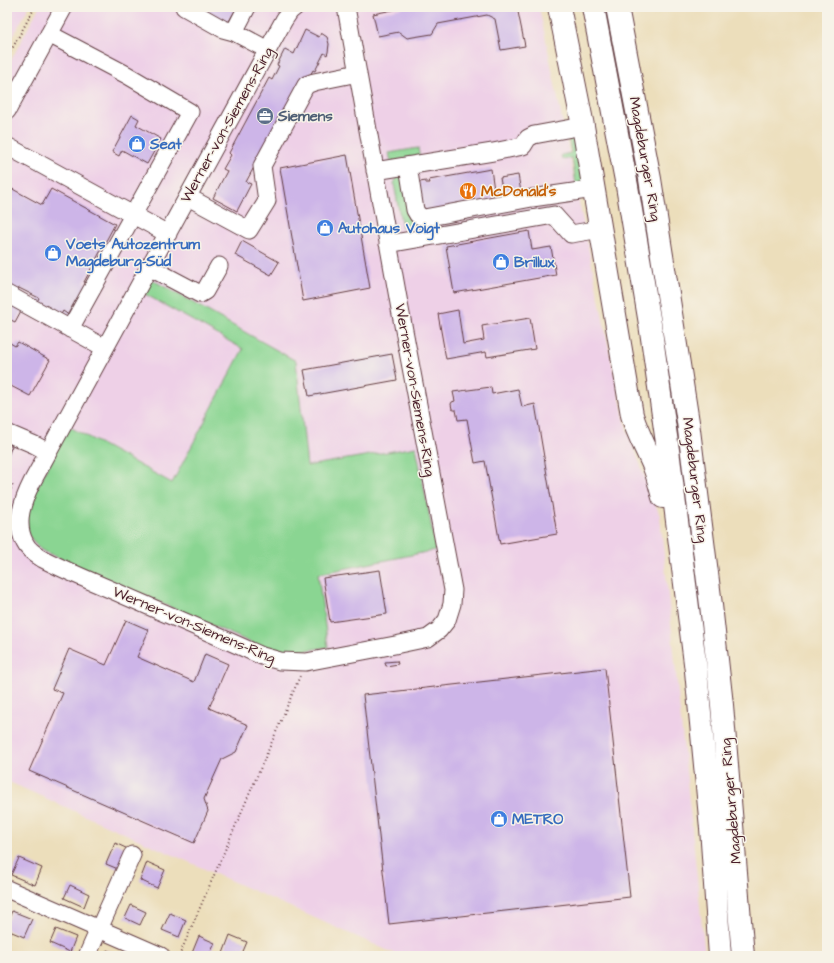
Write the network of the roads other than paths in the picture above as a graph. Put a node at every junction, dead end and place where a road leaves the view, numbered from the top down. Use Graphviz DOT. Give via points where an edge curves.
graph roads {
  1 [pos="64,7"];
  2 [pos="184,7"];
  3 [pos="247,7"];
  4 [pos="295,7"];
  5 [pos="346,7"];
  6 [pos="559,7"];
  7 [pos="593,7"];
  8 [pos="617,7"];
  9 [pos="234,32"];
  10 [pos="49,34"];
  11 [pos="268,50"];
  12 [pos="358,73"];
  13 [pos="7,111"];
  14 [pos="582,126"];
  15 [pos="7,146"];
  16 [pos="408,166"];
  17 [pos="375,171"];
  18 [pos="594,189"];
  19 [pos="188,197"];
  20 [pos="133,215"];
  21 [pos="601,229"];
  22 [pos="168,234"];
  23 [pos="388,244"];
  24 [pos="219,266"];
  25 [pos="149,267"];
  26 [pos="7,294"];
  27 [pos="70,329"];
  28 [pos="105,348"];
  29 [pos="7,433"];
  30 [pos="48,452"];
  31 [pos="14,511"];
  32 [pos="7,526"];
  33 [pos="684,575"];
  34 [pos="132,855"];
  35 [pos="7,889"];
  36 [pos="99,929"];
  37 [pos="87,956"];
  38 [pos="161,956"];
  39 [pos="720,956"];
  40 [pos="743,956"];
  1 -- 10 [label="street"];
  2 -- 9 [label="street" via="223,29"];
  3 -- 9 [label="street"];
  4 -- 11 [label="street, Werner-von-Siemens-Ring" via="284,20"];
  5 -- 12 [label="street, Werner-von-Siemens-Ring"];
  6 -- 14 [label="highway"];
  7 -- 33 [label="highway, Magdeburger Ring" via="627,186 648,316"];
  8 -- 40 [label="highway, Magdeburger Ring" via="650,179 688,429 722,705"];
  9 -- 11 [label="street"];
  10 -- 13 [label="street"];
  10 -- 20 [label="street" via="190,112"];
  11 -- 19 [label="street, Werner-von-Siemens-Ring"];
  12 -- 17 [label="street, Werner-von-Siemens-Ring"];
  12 -- 19 [label="street" via="306,85 262,166 266,201 249,230"];
  14 -- 16 [label="street" via="534,135 528,138 523,146"];
  14 -- 18 [label="highway"];
  15 -- 20 [label="street"];
  16 -- 17 [label="street"];
  16 -- 18 [label="street" via="415,212 423,218"];
  17 -- 23 [label="street, Werner-von-Siemens-Ring"];
  18 -- 21 [label="highway"];
  19 -- 22 [label="street, Werner-von-Siemens-Ring"];
  20 -- 22 [label="street"];
  20 -- 27 [label="street"];
  21 -- 23 [label="street" via="571,234 554,215"];
  21 -- 33 [label="highway" via="632,416 658,480 673,552"];
  22 -- 25 [label="street, Werner-von-Siemens-Ring"];
  23 -- 31 [label="street, Werner-von-Siemens-Ring" via="453,590 450,612 434,634 428,638 306,662 270,659 42,558 32,552 25,543"];
  24 -- 25 [label="street" via="205,291 200,294"];
  25 -- 28 [label="street, Werner-von-Siemens-Ring"];
  26 -- 27 [label="street"];
  27 -- 28 [label="street"];
  28 -- 30 [label="street, Werner-von-Siemens-Ring"];
  29 -- 30 [label="street"];
  30 -- 31 [label="street, Werner-von-Siemens-Ring" via="25,496"];
  31 -- 32 [label="street"];
  33 -- 39 [label="highway, Magdeburger Ring" via="711,828"];
  34 -- 36 [label="street"];
  35 -- 36 [label="street"];
  36 -- 37 [label="street"];
  36 -- 38 [label="street"];
}
